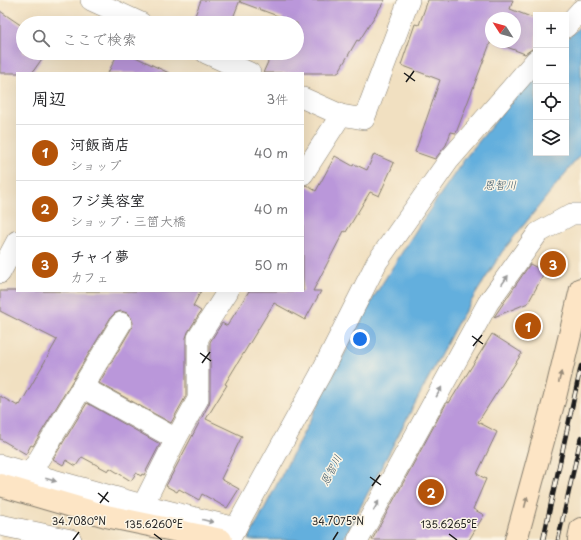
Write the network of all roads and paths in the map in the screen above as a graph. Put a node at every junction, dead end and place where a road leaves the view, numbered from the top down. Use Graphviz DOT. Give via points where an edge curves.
graph roads {
  1 [pos="91,0"];
  2 [pos="409,0"];
  3 [pos="581,10"];
  4 [pos="126,16"];
  5 [pos="569,24"];
  6 [pos="221,60"];
  7 [pos="533,63"];
  8 [pos="248,72"];
  9 [pos="304,98"];
  10 [pos="341,115"];
  11 [pos="304,172"];
  12 [pos="581,214"];
  13 [pos="16,243"];
  14 [pos="0,273"];
  15 [pos="581,289"];
  16 [pos="227,292"];
  17 [pos="121,323"];
  18 [pos="82,387"];
  19 [pos="176,439"];
  20 [pos="0,466"];
  21 [pos="30,474"];
  22 [pos="0,485"];
  23 [pos="143,505"];
  24 [pos="0,525"];
  25 [pos="581,529"];
  26 [pos="229,536"];
  27 [pos="71,540"];
  28 [pos="358,540"];
  29 [pos="516,540"];
  30 [pos="578,540"];
  1 -- 4 [label="street"];
  2 -- 10 [label="street" via="364,119"];
  3 -- 5 [label="street"];
  6 -- 8 [label="street"];
  7 -- 26 [label="street" via="449,160 377,262 320,374"];
  9 -- 10 [label="street"];
  10 -- 11 [label="street"];
  28 -- 12 [label="street, one-way" via="488,303 538,233 572,214"];
  13 -- 14 [label="street"];
  29 -- 15 [label="street, one-way"];
  16 -- 19 [label="street" via="198,338 198,399"];
  17 -- 18 [label="street"];
  18 -- 19 [label="street"];
  18 -- 21 [label="street"];
  19 -- 23 [label="street"];
  20 -- 21 [label="street"];
  21 -- 23 [label="street, one-way"];
  22 -- 26 [label="street" via="106,516"];
  23 -- 26 [label="street, one-way"];
  24 -- 27 [label="street"];
  25 -- 30 [label="street"];
}
